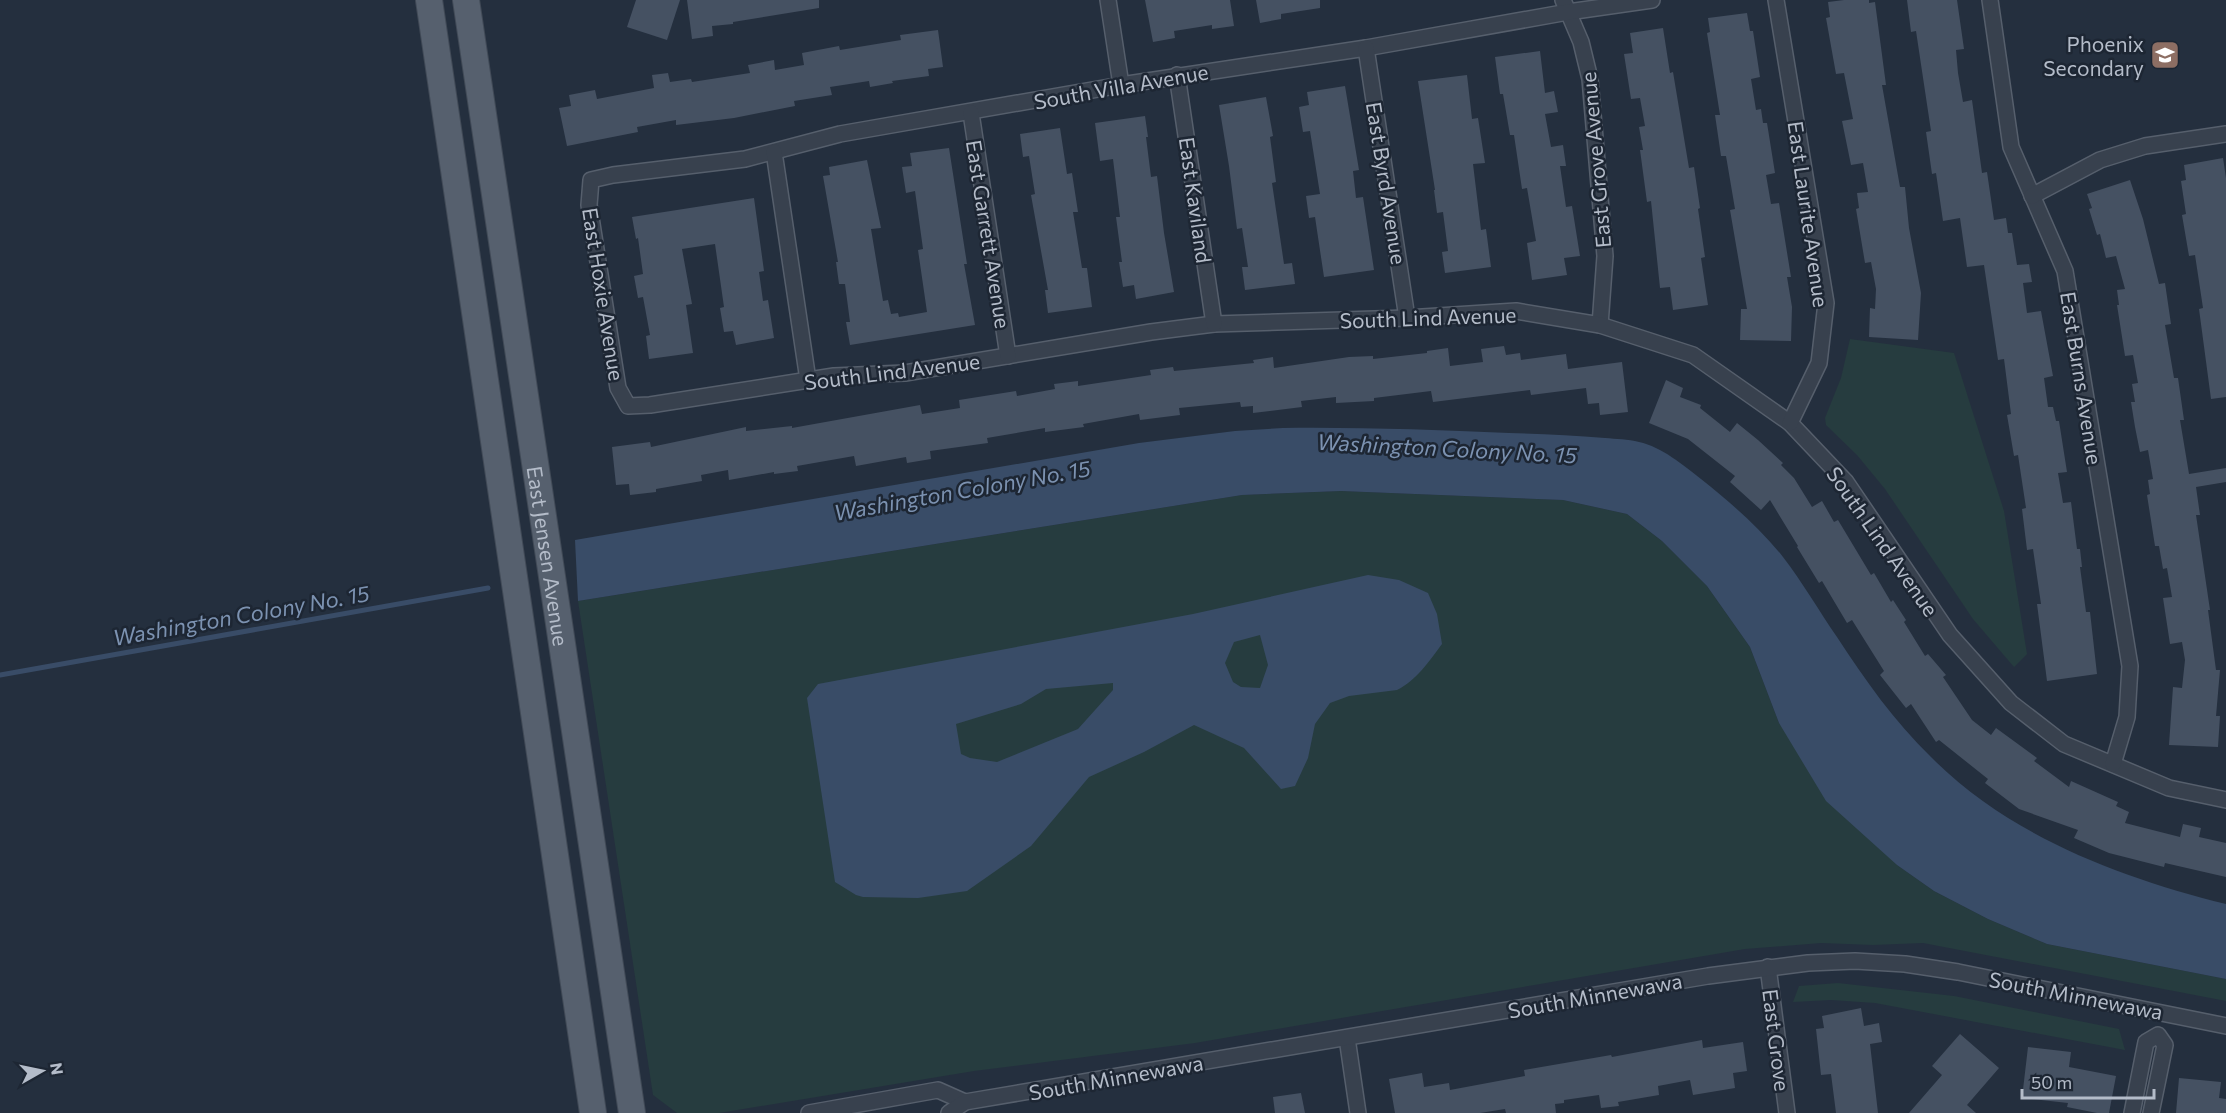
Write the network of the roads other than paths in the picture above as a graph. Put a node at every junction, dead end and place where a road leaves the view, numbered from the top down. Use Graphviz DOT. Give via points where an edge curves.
graph roads {
  1 [pos="429,0"];
  2 [pos="466,0"];
  3 [pos="1108,0"];
  4 [pos="1652,0"];
  5 [pos="1776,0"];
  6 [pos="1990,0"];
  7 [pos="1565,6"];
  8 [pos="1366,48"];
  9 [pos="1177,75"];
  10 [pos="1121,85"];
  11 [pos="971,113"];
  12 [pos="2226,134"];
  13 [pos="774,152"];
  14 [pos="591,180"];
  15 [pos="2032,196"];
  16 [pos="1407,318"];
  17 [pos="1214,324"];
  18 [pos="1600,325"];
  19 [pos="1008,356"];
  20 [pos="808,380"];
  21 [pos="628,406"];
  22 [pos="1790,423"];
  23 [pos="2113,764"];
  24 [pos="2226,800"];
  25 [pos="1768,967"];
  26 [pos="2163,1012"];
  27 [pos="2226,1026"];
  28 [pos="2158,1035"];
  29 [pos="1347,1038"];
  30 [pos="965,1102"];
  31 [pos="593,1113"];
  32 [pos="632,1113"];
  33 [pos="808,1113"];
  34 [pos="949,1113"];
  35 [pos="1358,1113"];
  36 [pos="1787,1113"];
  37 [pos="2132,1113"];
  38 [pos="2151,1113"];
  1 -- 31 [label="main road, East Jensen Avenue"];
  2 -- 32 [label="main road, East Jensen Avenue"];
  3 -- 10 [label="street"];
  4 -- 7 [label="street, South Villa Avenue"];
  5 -- 22 [label="street, East Laurite Avenue" via="1826,303 1819,363"];
  6 -- 15 [label="street, East Burns Avenue" via="2011,147"];
  7 -- 8 [label="street, South Villa Avenue"];
  7 -- 18 [label="street, East Grove Avenue" via="1581,42 1590,79 1605,256"];
  8 -- 9 [label="street, South Villa Avenue"];
  8 -- 16 [label="street, East Byrd Avenue"];
  9 -- 10 [label="street, South Villa Avenue"];
  9 -- 17 [label="street, East Kaviland"];
  10 -- 11 [label="street, South Villa Avenue"];
  11 -- 13 [label="street, South Villa Avenue" via="840,134"];
  11 -- 19 [label="street, East Garrett Avenue"];
  12 -- 15 [label="street" via="2145,146 2100,160"];
  13 -- 14 [label="street, South Villa Avenue"];
  13 -- 20 [label="street"];
  14 -- 21 [label="street, East Hoxie Avenue" via="588,205 618,388"];
  15 -- 23 [label="street, East Burns Avenue" via="2065,271 2130,666 2127,717"];
  16 -- 17 [label="street, South Lind Avenue"];
  16 -- 18 [label="street, South Lind Avenue" via="1516,311"];
  17 -- 19 [label="street, South Lind Avenue"];
  18 -- 22 [label="street, South Lind Avenue" via="1693,355"];
  19 -- 20 [label="street, South Lind Avenue" via="905,373"];
  20 -- 21 [label="street, South Lind Avenue"];
  22 -- 23 [label="street, South Lind Avenue" via="1846,482 1950,635 2011,703 2064,744"];
  23 -- 24 [label="street, South Lind Avenue" via="2169,788"];
  25 -- 26 [label="street, South Minnewawa" via="1855,961 1905,964"];
  25 -- 29 [label="street, South Minnewawa"];
  25 -- 36 [label="street, East Grove"];
  26 -- 27 [label="street, South Minnewawa"];
  26 -- 28 [label="street"];
  28 -- 37 [label="street" via="2146,1042"];
  28 -- 38 [label="street" via="2165,1045"];
  29 -- 30 [label="street, South Minnewawa"];
  29 -- 35 [label="street"];
  30 -- 33 [label="street" via="938,1090"];
  30 -- 34 [label="street, South Minnewawa"];
}
